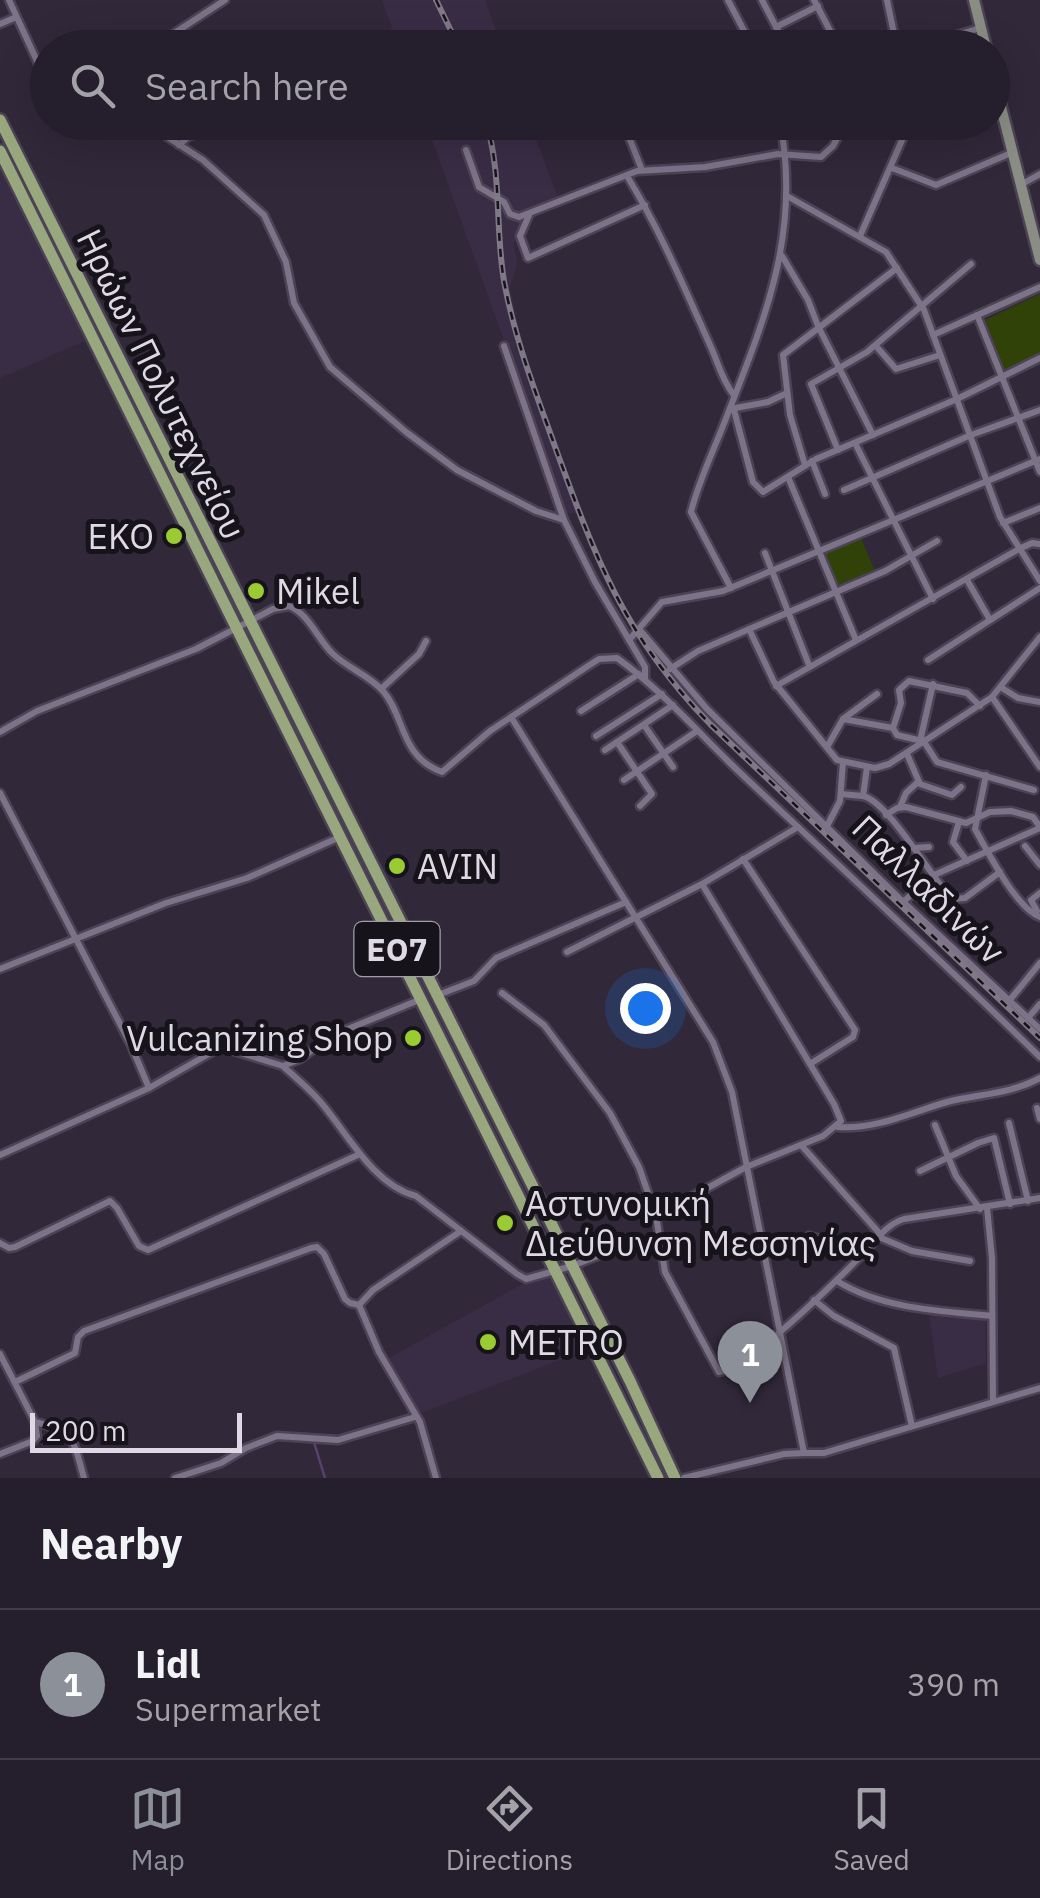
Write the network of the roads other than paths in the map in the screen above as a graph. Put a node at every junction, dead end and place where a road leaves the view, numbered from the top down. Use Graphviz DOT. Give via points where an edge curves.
graph roads {
  1 [pos="8,0"];
  2 [pos="225,0"];
  3 [pos="728,0"];
  4 [pos="762,0"];
  5 [pos="887,0"];
  6 [pos="974,0"];
  7 [pos="816,3"];
  8 [pos="14,18"];
  9 [pos="0,24"];
  10 [pos="776,27"];
  11 [pos="981,28"];
  12 [pos="179,30"];
  13 [pos="744,30"];
  14 [pos="777,30"];
  15 [pos="830,30"];
  16 [pos="893,30"];
  17 [pos="974,30"];
  18 [pos="30,50"];
  19 [pos="0,120"];
  20 [pos="171,140"];
  21 [pos="185,140"];
  22 [pos="630,140"];
  23 [pos="782,140"];
  24 [pos="835,140"];
  25 [pos="903,140"];
  26 [pos="1009,140"];
  27 [pos="179,145"];
  28 [pos="466,150"];
  29 [pos="0,152"];
  30 [pos="1012,152"];
  31 [pos="784,154"];
  32 [pos="892,168"];
  33 [pos="642,170"];
  34 [pos="1040,174"];
  35 [pos="627,176"];
  36 [pos="1020,184"];
  37 [pos="787,196"];
  38 [pos="645,205"];
  39 [pos="529,214"];
  40 [pos="1035,219"];
  41 [pos="860,236"];
  42 [pos="781,255"];
  43 [pos="1040,260"];
  44 [pos="970,264"];
  45 [pos="897,268"];
  46 [pos="1040,287"];
  47 [pos="922,307"];
  48 [pos="978,315"];
  49 [pos="818,326"];
  50 [pos="933,335"];
  51 [pos="504,346"];
  52 [pos="876,346"];
  53 [pos="940,355"];
  54 [pos="1040,358"];
  55 [pos="841,367"];
  56 [pos="1002,377"];
  57 [pos="787,393"];
  58 [pos="734,396"];
  59 [pos="958,399"];
  60 [pos="732,410"];
  61 [pos="1040,410"];
  62 [pos="1019,418"];
  63 [pos="873,434"];
  64 [pos="971,435"];
  65 [pos="855,443"];
  66 [pos="838,450"];
  67 [pos="1038,460"];
  68 [pos="809,463"];
  69 [pos="1040,472"];
  70 [pos="788,477"];
  71 [pos="872,477"];
  72 [pos="986,480"];
  73 [pos="844,490"];
  74 [pos="825,494"];
  75 [pos="1040,508"];
  76 [pos="564,520"];
  77 [pos="892,520"];
  78 [pos="1003,523"];
  79 [pos="937,541"];
  80 [pos="1040,544"];
  81 [pos="1020,549"];
  82 [pos="819,550"];
  83 [pos="765,553"];
  84 [pos="910,556"];
  85 [pos="772,570"];
  86 [pos="967,580"];
  87 [pos="1040,585"];
  88 [pos="731,588"];
  89 [pos="836,592"];
  90 [pos="933,598"];
  91 [pos="788,612"];
  92 [pos="990,620"];
  93 [pos="244,625"];
  94 [pos="639,629"];
  95 [pos="749,629"];
  96 [pos="1040,637"];
  97 [pos="426,640"];
  98 [pos="629,640"];
  99 [pos="856,640"];
  100 [pos="928,660"];
  101 [pos="809,666"];
  102 [pos="670,669"];
  103 [pos="642,676"];
  104 [pos="933,684"];
  105 [pos="776,686"];
  106 [pos="1002,688"];
  107 [pos="381,689"];
  108 [pos="662,694"];
  109 [pos="877,694"];
  110 [pos="992,698"];
  111 [pos="1040,702"];
  112 [pos="673,705"];
  113 [pos="980,706"];
  114 [pos="581,711"];
  115 [pos="511,716"];
  116 [pos="843,719"];
  117 [pos="644,724"];
  118 [pos="893,728"];
  119 [pos="697,731"];
  120 [pos="0,732"];
  121 [pos="596,736"];
  122 [pos="617,742"];
  123 [pos="922,742"];
  124 [pos="827,747"];
  125 [pos="605,750"];
  126 [pos="664,754"];
  127 [pos="906,754"];
  128 [pos="844,762"];
  129 [pos="867,766"];
  130 [pos="673,767"];
  131 [pos="1040,767"];
  132 [pos="637,771"];
  133 [pos="986,776"];
  134 [pos="624,780"];
  135 [pos="918,782"];
  136 [pos="961,787"];
  137 [pos="1034,790"];
  138 [pos="0,793"];
  139 [pos="841,794"];
  140 [pos="864,796"];
  141 [pos="640,806"];
  142 [pos="900,807"];
  143 [pos="886,815"];
  144 [pos="977,819"];
  145 [pos="959,822"];
  146 [pos="827,826"];
  147 [pos="798,827"];
  148 [pos="1040,827"];
  149 [pos="341,836"];
  150 [pos="1025,846"];
  151 [pos="913,848"];
  152 [pos="929,848"];
  153 [pos="987,850"];
  154 [pos="743,859"];
  155 [pos="967,860"];
  156 [pos="1040,865"];
  157 [pos="1000,872"];
  158 [pos="934,875"];
  159 [pos="702,884"];
  160 [pos="1040,893"];
  161 [pos="626,902"];
  162 [pos="903,902"];
  163 [pos="1038,914"];
  164 [pos="636,917"];
  165 [pos="78,939"];
  166 [pos="568,952"];
  167 [pos="1040,964"];
  168 [pos="0,970"];
  169 [pos="502,993"];
  170 [pos="436,996"];
  171 [pos="422,999"];
  172 [pos="1009,1000"];
  173 [pos="1040,1004"];
  174 [pos="1028,1018"];
  175 [pos="1040,1029"];
  176 [pos="1040,1057"];
  177 [pos="810,1064"];
  178 [pos="282,1066"];
  179 [pos="1040,1078"];
  180 [pos="149,1088"];
  181 [pos="1037,1108"];
  182 [pos="1040,1119"];
  183 [pos="936,1124"];
  184 [pos="1008,1124"];
  185 [pos="837,1127"];
  186 [pos="801,1145"];
  187 [pos="360,1154"];
  188 [pos="0,1155"];
  189 [pos="948,1157"];
  190 [pos="746,1167"];
  191 [pos="920,1172"];
  192 [pos="1040,1198"];
  193 [pos="1028,1201"];
  194 [pos="1010,1204"];
  195 [pos="984,1209"];
  196 [pos="656,1216"];
  197 [pos="461,1231"];
  198 [pos="809,1236"];
  199 [pos="880,1236"];
  200 [pos="0,1243"];
  201 [pos="659,1247"];
  202 [pos="863,1254"];
  203 [pos="970,1261"];
  204 [pos="572,1266"];
  205 [pos="556,1270"];
  206 [pos="837,1281"];
  207 [pos="814,1300"];
  208 [pos="359,1304"];
  209 [pos="992,1316"];
  210 [pos="779,1330"];
  211 [pos="0,1354"];
  212 [pos="15,1382"];
  213 [pos="1040,1388"];
  214 [pos="993,1401"];
  215 [pos="416,1417"];
  216 [pos="35,1422"];
  217 [pos="912,1426"];
  218 [pos="804,1453"];
  219 [pos="0,1454"];
  220 [pos="84,1478"];
  221 [pos="175,1478"];
  222 [pos="436,1478"];
  223 [pos="658,1478"];
  224 [pos="675,1478"];
  225 [pos="684,1478"];
  1 -- 8 [label="street"];
  2 -- 12 [label="street"];
  3 -- 13 [label="street"];
  4 -- 10 [label="street"];
  5 -- 16 [label="street"];
  6 -- 11 [label="main road"];
  7 -- 10 [label="street"];
  7 -- 15 [label="street"];
  8 -- 9 [label="street"];
  8 -- 18 [label="street"];
  10 -- 14 [label="street"];
  11 -- 17 [label="street"];
  19 -- 93 [label="main road, Ηρώων Πολυτεχνείου / ΕΟ7"];
  20 -- 27 [label="street"];
  21 -- 27 [label="street"];
  22 -- 33 [label="street"];
  23 -- 31 [label="street"];
  24 -- 31 [label="street" via="820,157"];
  25 -- 32 [label="street"];
  26 -- 30 [label="main road"];
  27 -- 76 [label="street" via="268,220 294,303 330,367 457,470"];
  28 -- 39 [label="street" via="479,187 515,216"];
  29 -- 93 [label="main road, Ηρώων Πολυτεχνείου / ΕΟ7"];
  30 -- 32 [label="street" via="936,186"];
  30 -- 36 [label="main road"];
  31 -- 33 [label="street"];
  31 -- 37 [label="street"];
  32 -- 41 [label="street"];
  33 -- 35 [label="street"];
  34 -- 36 [label="street"];
  35 -- 38 [label="street"];
  35 -- 39 [label="street"];
  36 -- 40 [label="main road"];
  37 -- 41 [label="street"];
  37 -- 42 [label="street"];
  38 -- 39 [label="street" via="528,258 520,236"];
  38 -- 58 [label="street"];
  40 -- 43 [label="main road"];
  41 -- 45 [label="street" via="882,247"];
  42 -- 49 [label="street"];
  42 -- 58 [label="street"];
  44 -- 47 [label="street"];
  45 -- 47 [label="street"];
  45 -- 49 [label="street"];
  46 -- 48 [label="street"];
  47 -- 50 [label="street"];
  47 -- 52 [label="street"];
  48 -- 50 [label="street"];
  48 -- 56 [label="street"];
  49 -- 55 [label="street"];
  49 -- 57 [label="street" via="784,354"];
  50 -- 53 [label="street"];
  51 -- 76 [label="street"];
  52 -- 53 [label="street" via="897,370"];
  52 -- 55 [label="street"];
  53 -- 59 [label="street"];
  54 -- 56 [label="street"];
  55 -- 63 [label="street"];
  55 -- 66 [label="street" via="810,386"];
  56 -- 59 [label="street"];
  56 -- 62 [label="street"];
  57 -- 60 [label="street"];
  57 -- 68 [label="street"];
  58 -- 60 [label="street"];
  59 -- 63 [label="street"];
  59 -- 64 [label="street"];
  60 -- 70 [label="street" via="756,486 766,491"];
  60 -- 88 [label="street" via="691,515"];
  61 -- 62 [label="street"];
  62 -- 64 [label="street"];
  62 -- 67 [label="street"];
  63 -- 65 [label="street"];
  64 -- 71 [label="street"];
  64 -- 72 [label="street"];
  65 -- 66 [label="street"];
  65 -- 71 [label="street"];
  66 -- 68 [label="street"];
  67 -- 69 [label="street"];
  67 -- 72 [label="street"];
  68 -- 70 [label="street"];
  68 -- 74 [label="street"];
  70 -- 82 [label="street"];
  71 -- 73 [label="street"];
  71 -- 77 [label="street"];
  72 -- 77 [label="street"];
  72 -- 78 [label="street"];
  75 -- 78 [label="street"];
  76 -- 98 [label="street"];
  77 -- 82 [label="street"];
  77 -- 84 [label="street"];
  78 -- 81 [label="street"];
  79 -- 84 [label="street"];
  80 -- 81 [label="street"];
  81 -- 86 [label="street"];
  81 -- 87 [label="street"];
  82 -- 85 [label="street"];
  82 -- 89 [label="street"];
  83 -- 85 [label="street"];
  84 -- 89 [label="street"];
  84 -- 90 [label="street"];
  85 -- 88 [label="street"];
  85 -- 91 [label="street"];
  86 -- 90 [label="street"];
  86 -- 92 [label="street"];
  87 -- 92 [label="street"];
  88 -- 94 [label="street" via="662,602"];
  89 -- 91 [label="street"];
  89 -- 99 [label="street"];
  90 -- 99 [label="street"];
  91 -- 95 [label="street"];
  91 -- 101 [label="street"];
  92 -- 100 [label="street"];
  93 -- 107 [label="street" via="278,608 296,609 335,656"];
  93 -- 120 [label="street"];
  93 -- 149 [label="main road, Ηρώων Πολυτεχνείου / ΕΟ7"];
  93 -- 170 [label="main road, Ηρώων Πολυτεχνείου / ΕΟ7"];
  94 -- 98 [label="street"];
  94 -- 102 [label="street, Παλλαδινών"];
  95 -- 102 [label="street"];
  95 -- 105 [label="street"];
  96 -- 106 [label="street"];
  97 -- 107 [label="street"];
  98 -- 103 [label="street" via="645,667"];
  99 -- 101 [label="street"];
  101 -- 105 [label="street"];
  102 -- 146 [label="street, Παλλαδινών"];
  103 -- 108 [label="street"];
  103 -- 114 [label="street"];
  103 -- 115 [label="street" via="617,658 600,659"];
  104 -- 113 [label="street" via="967,693"];
  104 -- 118 [label="street" via="913,679 900,688"];
  104 -- 123 [label="street"];
  105 -- 124 [label="street"];
  106 -- 110 [label="street"];
  106 -- 111 [label="street"];
  107 -- 115 [label="street" via="404,738 438,771"];
  108 -- 112 [label="street"];
  108 -- 121 [label="street"];
  109 -- 116 [label="street"];
  110 -- 113 [label="street"];
  110 -- 131 [label="street"];
  112 -- 117 [label="street"];
  112 -- 119 [label="street"];
  113 -- 123 [label="street"];
  115 -- 161 [label="street"];
  116 -- 118 [label="street"];
  116 -- 124 [label="street"];
  117 -- 122 [label="street"];
  117 -- 126 [label="street"];
  118 -- 123 [label="street"];
  119 -- 126 [label="street"];
  119 -- 147 [label="street"];
  122 -- 125 [label="street"];
  122 -- 132 [label="street"];
  123 -- 127 [label="street"];
  123 -- 133 [label="street" via="937,762"];
  124 -- 128 [label="street"];
  126 -- 130 [label="street"];
  126 -- 132 [label="street"];
  127 -- 129 [label="street"];
  127 -- 135 [label="street"];
  128 -- 129 [label="street"];
  128 -- 139 [label="street"];
  129 -- 140 [label="street"];
  132 -- 134 [label="street"];
  132 -- 141 [label="street" via="652,794"];
  133 -- 137 [label="street"];
  133 -- 144 [label="street"];
  135 -- 136 [label="street" via="952,796"];
  135 -- 142 [label="street"];
  138 -- 165 [label="street"];
  139 -- 140 [label="street"];
  139 -- 146 [label="street"];
  140 -- 143 [label="street"];
  142 -- 143 [label="street"];
  142 -- 145 [label="street"];
  143 -- 151 [label="street"];
  144 -- 145 [label="street"];
  144 -- 148 [label="street" via="1011,810 1033,817"];
  144 -- 153 [label="street"];
  145 -- 155 [label="street" via="953,842"];
  146 -- 162 [label="street, Παλλαδινών"];
  147 -- 154 [label="street"];
  147 -- 176 [label="street"];
  148 -- 153 [label="street"];
  149 -- 165 [label="street"];
  149 -- 171 [label="main road, Ηρώων Πολυτεχνείου / ΕΟ7"];
  150 -- 156 [label="street"];
  151 -- 152 [label="street"];
  151 -- 158 [label="street"];
  153 -- 155 [label="street"];
  153 -- 157 [label="street"];
  154 -- 159 [label="street"];
  154 -- 177 [label="street" via="855,1030"];
  155 -- 158 [label="street"];
  157 -- 158 [label="street" via="957,900"];
  157 -- 163 [label="street" via="1031,914"];
  158 -- 162 [label="street"];
  159 -- 164 [label="street"];
  159 -- 177 [label="street"];
  160 -- 163 [label="street" via="1031,900"];
  161 -- 164 [label="street"];
  161 -- 170 [label="street" via="496,958 474,981"];
  162 -- 172 [label="street, Παλλαδινών"];
  164 -- 166 [label="street"];
  164 -- 190 [label="street" via="716,1048"];
  165 -- 168 [label="street"];
  165 -- 180 [label="street"];
  167 -- 172 [label="street"];
  169 -- 196 [label="street" via="544,1025 610,1113"];
  170 -- 204 [label="main road, Ηρώων Πολυτεχνείου / ΕΟ7"];
  171 -- 178 [label="street" via="333,1035"];
  171 -- 205 [label="main road, Ηρώων Πολυτεχνείου / ΕΟ7"];
  172 -- 174 [label="street, Παλλαδινών"];
  173 -- 174 [label="street"];
  174 -- 175 [label="street, Παλλαδινών"];
  177 -- 185 [label="street" via="837,1110"];
  178 -- 180 [label="street" via="221,1047"];
  178 -- 187 [label="street" via="323,1104"];
  179 -- 185 [label="street" via="859,1128"];
  180 -- 188 [label="street"];
  181 -- 182 [label="street"];
  183 -- 189 [label="street"];
  184 -- 193 [label="street"];
  185 -- 186 [label="street"];
  186 -- 190 [label="street"];
  186 -- 199 [label="street"];
  187 -- 197 [label="street" via="400,1192 416,1196"];
  187 -- 200 [label="street" via="148,1250 110,1201 12,1249"];
  189 -- 191 [label="street"];
  189 -- 194 [label="street" via="994,1138"];
  189 -- 195 [label="street"];
  190 -- 196 [label="street"];
  190 -- 210 [label="street"];
  192 -- 193 [label="street"];
  193 -- 194 [label="street"];
  194 -- 195 [label="street"];
  195 -- 199 [label="street" via="904,1219"];
  195 -- 209 [label="street" via="992,1244"];
  196 -- 201 [label="street"];
  197 -- 205 [label="street" via="526,1278"];
  197 -- 208 [label="street"];
  198 -- 202 [label="street"];
  199 -- 202 [label="street"];
  199 -- 203 [label="street" via="912,1251"];
  201 -- 204 [label="street" via="619,1249"];
  201 -- 210 [label="street" via="672,1288 718,1371 732,1368"];
  202 -- 206 [label="street"];
  204 -- 205 [label="street"];
  204 -- 224 [label="main road, Ηρώων Πολυτεχνείου / ΕΟ7"];
  205 -- 223 [label="main road, Ηρώων Πολυτεχνείου / ΕΟ7"];
  206 -- 207 [label="street"];
  206 -- 209 [label="street" via="900,1305"];
  207 -- 210 [label="street"];
  207 -- 217 [label="street" via="894,1348"];
  208 -- 212 [label="street" via="350,1304 324,1254 311,1248 84,1331 74,1353"];
  208 -- 215 [label="street"];
  209 -- 214 [label="street"];
  210 -- 218 [label="street"];
  211 -- 212 [label="street"];
  212 -- 216 [label="street"];
  213 -- 214 [label="street"];
  214 -- 217 [label="street"];
  215 -- 221 [label="street" via="338,1440 277,1436"];
  215 -- 222 [label="street"];
  216 -- 219 [label="street" via="34,1441"];
  216 -- 220 [label="street" via="65,1431"];
  217 -- 218 [label="street"];
  218 -- 225 [label="street"];
}
